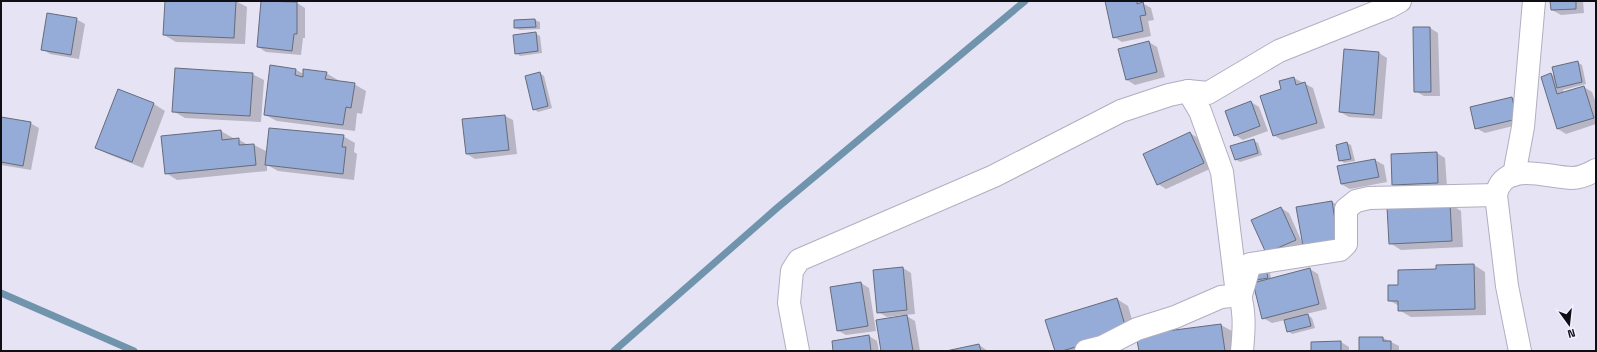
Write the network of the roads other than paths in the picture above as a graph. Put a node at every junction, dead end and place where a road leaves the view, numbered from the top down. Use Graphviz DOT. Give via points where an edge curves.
graph roads {
  1 [pos="1400,1"];
  2 [pos="1534,1"];
  3 [pos="1188,91"];
  4 [pos="1596,170"];
  5 [pos="1514,175"];
  6 [pos="1496,195"];
  7 [pos="1240,294"];
  8 [pos="798,351"];
  9 [pos="1086,351"];
  10 [pos="1242,351"];
  11 [pos="1520,351"];
  1 -- 3 [label="street" via="1279,51 1208,93"];
  2 -- 5 [label="street" via="1523,127"];
  3 -- 7 [label="street" via="1200,111 1222,172 1236,286"];
  3 -- 8 [label="street" via="1121,111 994,176 800,260 792,272 790,303"];
  4 -- 5 [label="street" via="1574,178 1525,172"];
  5 -- 6 [label="street" via="1498,186"];
  6 -- 7 [label="street" via="1369,198 1356,201 1346,209 1346,244 1343,248 1250,264"];
  6 -- 11 [label="street" via="1507,286"];
  7 -- 9 [label="street" via="1221,297 1175,318 1137,329 1102,347"];
  7 -- 10 [label="street" via="1244,331"];
}
